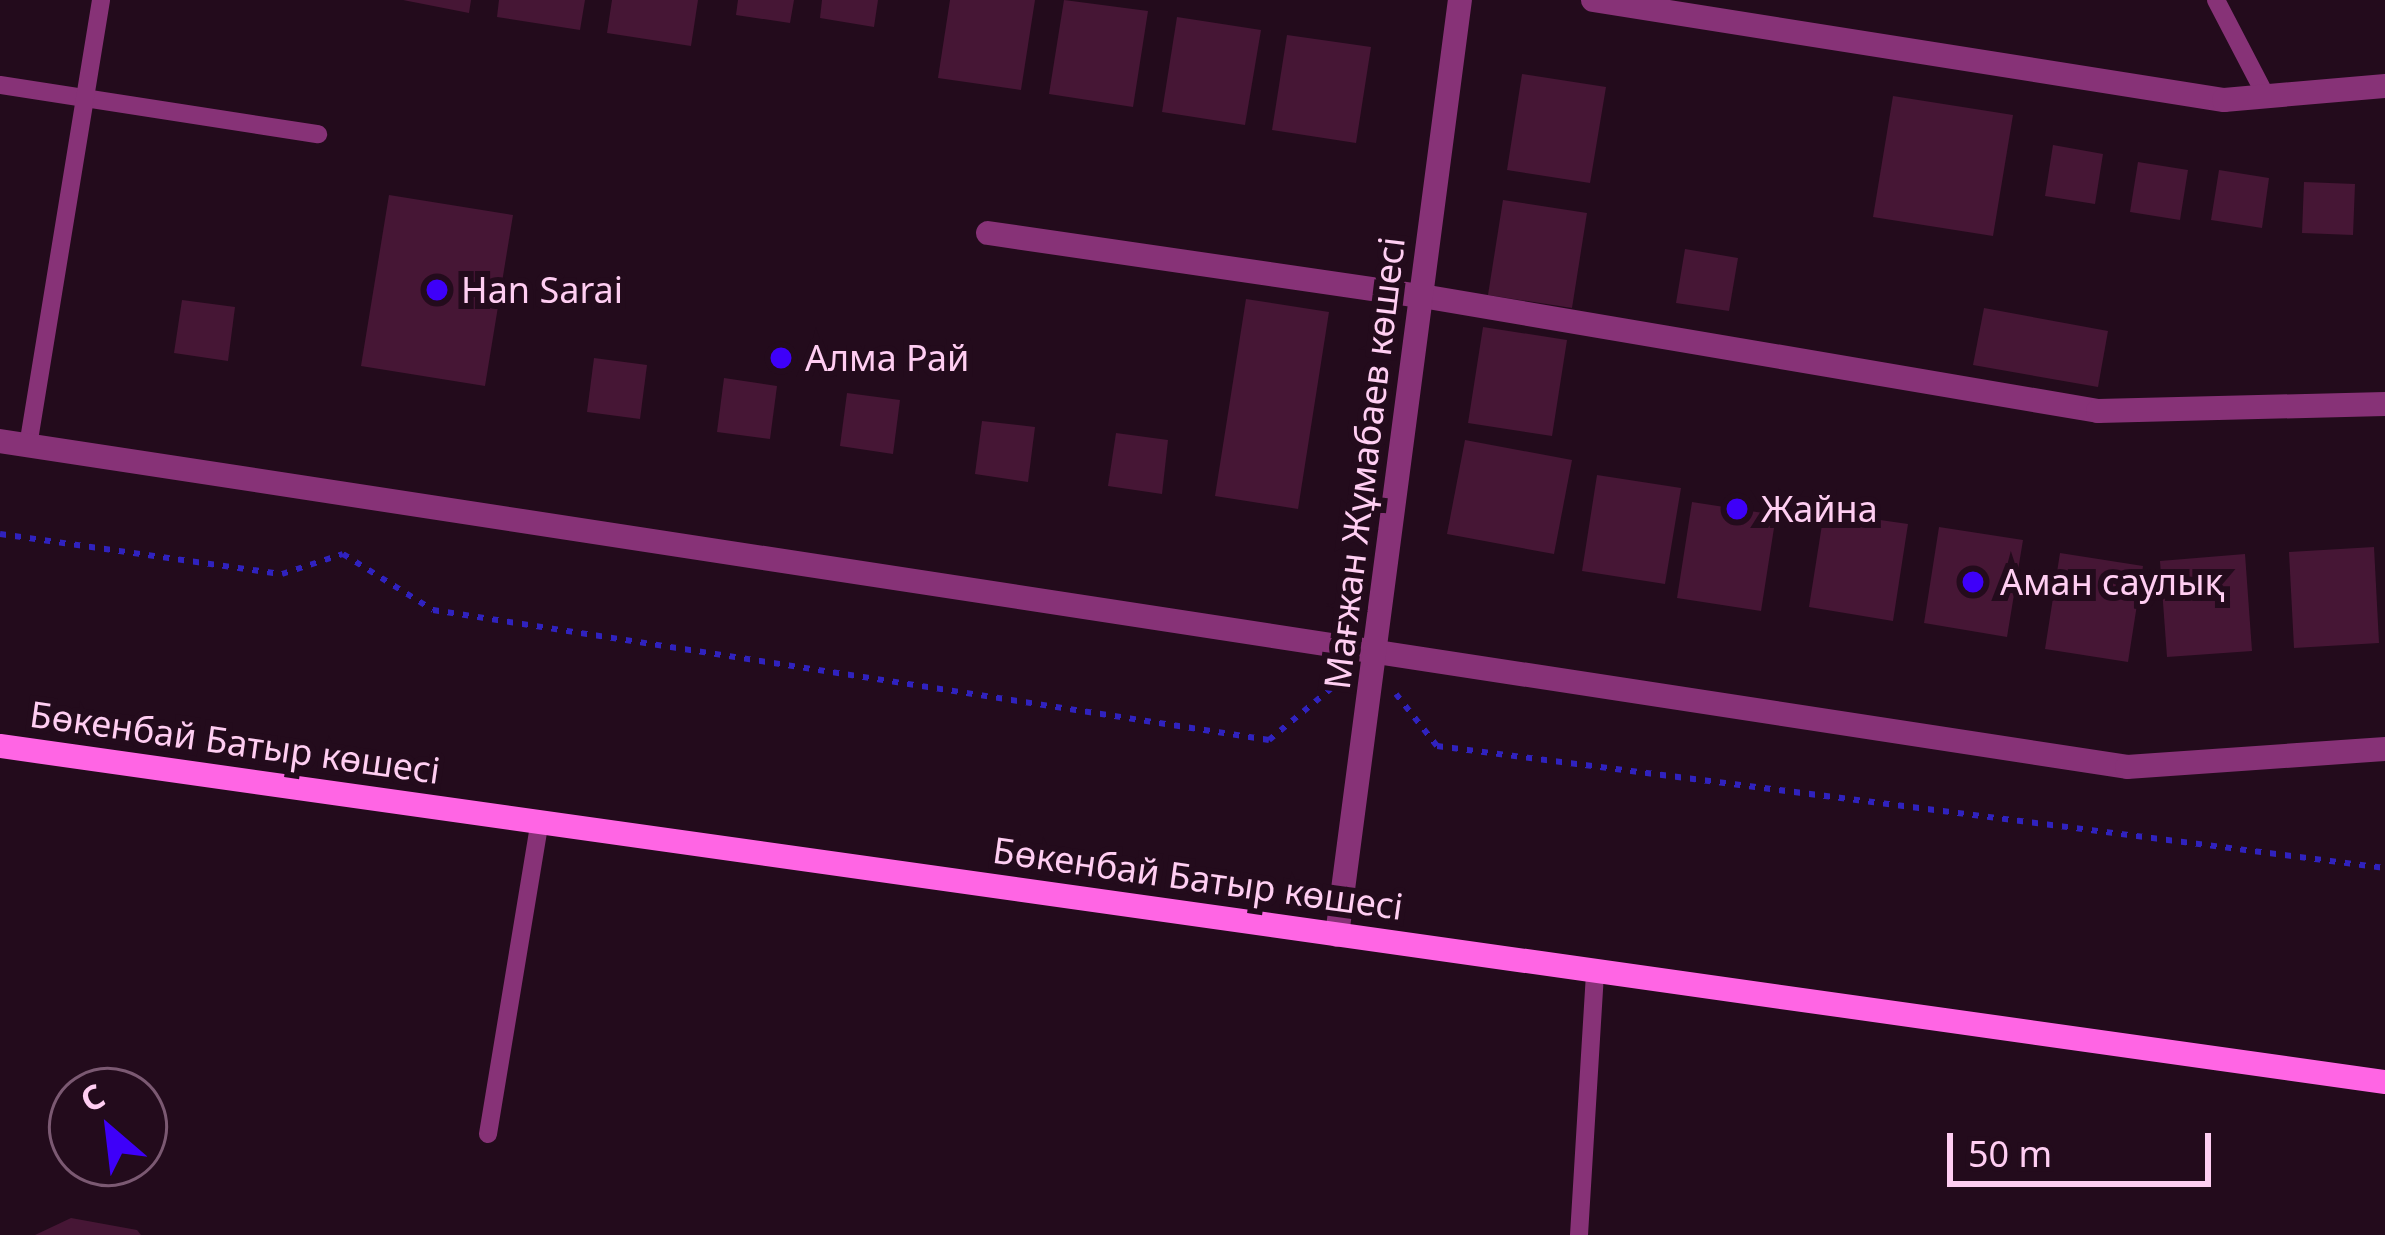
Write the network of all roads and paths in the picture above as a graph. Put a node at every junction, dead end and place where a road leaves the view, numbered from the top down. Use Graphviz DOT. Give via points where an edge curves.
graph roads {
  1 [pos="101,0"];
  2 [pos="1460,0"];
  3 [pos="1593,0"];
  4 [pos="2216,0"];
  5 [pos="0,85"];
  6 [pos="2385,86"];
  7 [pos="2266,96"];
  8 [pos="86,97"];
  9 [pos="318,134"];
  10 [pos="988,233"];
  11 [pos="1422,296"];
  12 [pos="2385,404"];
  13 [pos="0,441"];
  14 [pos="28,446"];
  15 [pos="0,534"];
  16 [pos="1376,654"];
  17 [pos="1372,681"];
  18 [pos="0,746"];
  19 [pos="2385,749"];
  20 [pos="540,821"];
  21 [pos="2385,868"];
  22 [pos="1337,934"];
  23 [pos="1595,970"];
  24 [pos="2385,1082"];
  25 [pos="488,1134"];
  26 [pos="1579,1235"];
  1 -- 8 [label="lane"];
  2 -- 11 [label="street, Мағжан Жұмабаев көшесі"];
  3 -- 7 [label="street" via="2224,100"];
  4 -- 7 [label="lane"];
  5 -- 8 [label="lane"];
  6 -- 7 [label="street"];
  8 -- 9 [label="lane"];
  8 -- 14 [label="lane"];
  10 -- 11 [label="street"];
  11 -- 12 [label="street" via="2098,411"];
  11 -- 16 [label="street, Мағжан Жұмабаев көшесі"];
  13 -- 14 [label="street"];
  14 -- 16 [label="street"];
  15 -- 17 [label="path" via="282,574 343,554 433,610 1269,740 1340,680"];
  16 -- 17 [label="street, Мағжан Жұмабаев көшесі"];
  16 -- 19 [label="street" via="2127,767"];
  17 -- 21 [label="path" via="1390,686 1437,746"];
  17 -- 22 [label="street, Мағжан Жұмабаев көшесі"];
  18 -- 20 [label="main road, Бөкенбай Батыр көшесі"];
  20 -- 22 [label="main road, Бөкенбай Батыр көшесі"];
  20 -- 25 [label="lane"];
  22 -- 23 [label="main road, Бөкенбай Батыр көшесі"];
  23 -- 24 [label="main road, Бөкенбай Батыр көшесі"];
  23 -- 26 [label="lane"];
}
